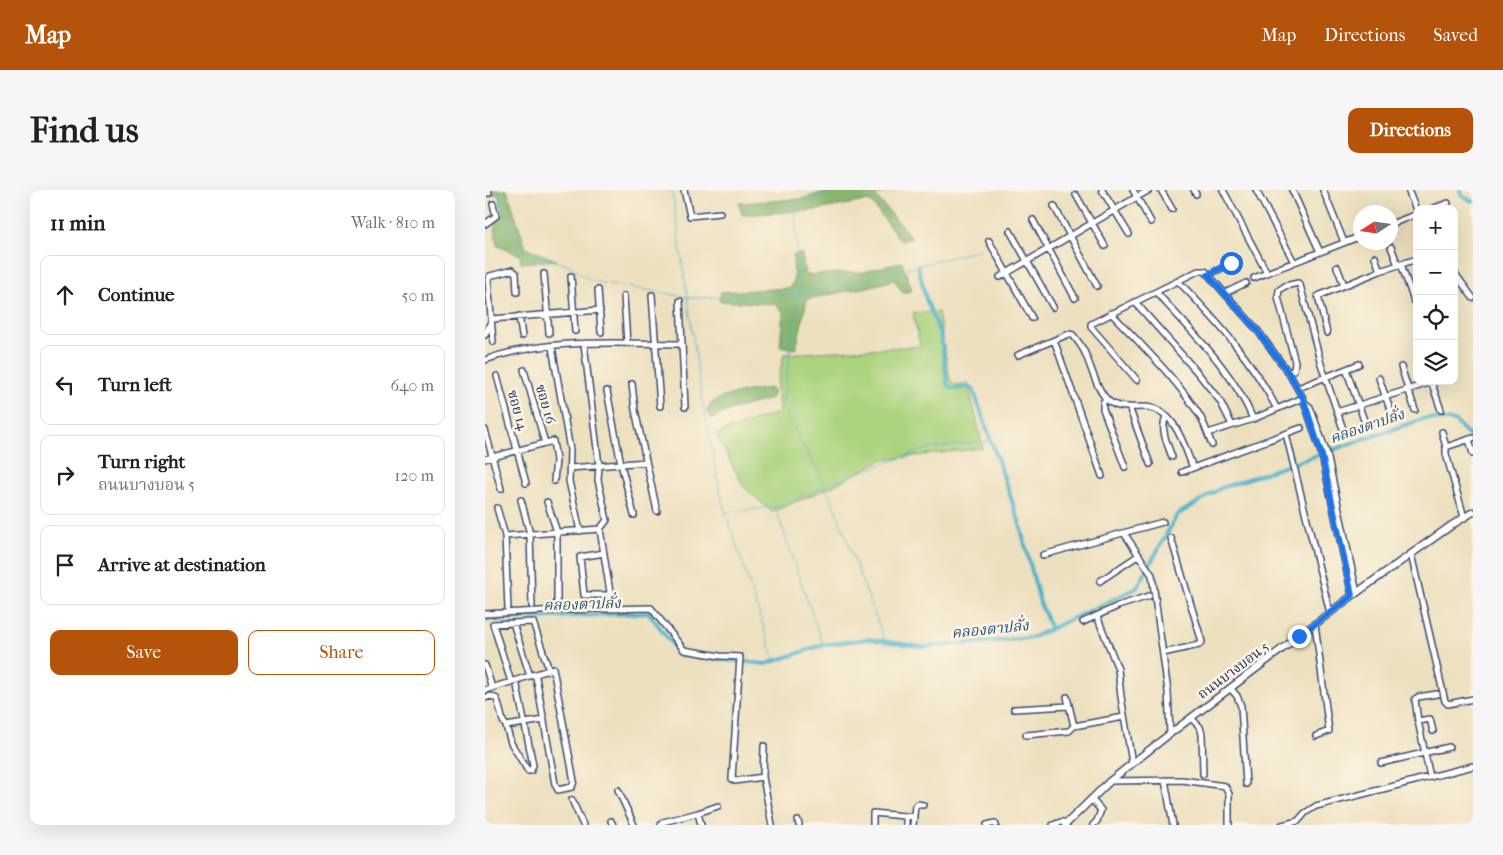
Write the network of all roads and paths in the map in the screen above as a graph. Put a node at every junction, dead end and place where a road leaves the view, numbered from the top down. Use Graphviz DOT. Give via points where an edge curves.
graph roads {
  1 [pos="684,190"];
  2 [pos="1102,190"];
  3 [pos="1133,190"];
  4 [pos="1149,190"];
  5 [pos="1161,190"];
  6 [pos="1223,190"];
  7 [pos="1256,190"];
  8 [pos="1292,190"];
  9 [pos="1323,190"];
  10 [pos="1408,190"];
  11 [pos="1076,195"];
  12 [pos="1137,197"];
  13 [pos="1448,202"];
  14 [pos="493,204"];
  15 [pos="1414,205"];
  16 [pos="1441,205"];
  17 [pos="1054,206"];
  18 [pos="1172,209"];
  19 [pos="1114,210"];
  20 [pos="720,213"];
  21 [pos="1413,215"];
  22 [pos="1033,220"];
  23 [pos="1398,221"];
  24 [pos="1151,222"];
  25 [pos="485,224"];
  26 [pos="1092,224"];
  27 [pos="1010,231"];
  28 [pos="1129,234"];
  29 [pos="1071,236"];
  30 [pos="1353,239"];
  31 [pos="989,241"];
  32 [pos="1344,242"];
  33 [pos="1105,246"];
  34 [pos="1049,249"];
  35 [pos="1392,250"];
  36 [pos="1320,252"];
  37 [pos="1375,257"];
  38 [pos="1238,260"];
  39 [pos="1413,260"];
  40 [pos="1028,261"];
  41 [pos="1294,262"];
  42 [pos="1399,265"];
  43 [pos="1337,267"];
  44 [pos="1380,271"];
  45 [pos="1008,273"];
  46 [pos="1267,273"];
  47 [pos="544,274"];
  48 [pos="1208,275"];
  49 [pos="571,276"];
  50 [pos="1000,277"];
  51 [pos="1458,277"];
  52 [pos="1254,278"];
  53 [pos="1178,281"];
  54 [pos="1246,283"];
  55 [pos="1344,285"];
  56 [pos="1097,286"];
  57 [pos="598,290"];
  58 [pos="517,292"];
  59 [pos="1156,292"];
  60 [pos="1225,293"];
  61 [pos="652,295"];
  62 [pos="624,296"];
  63 [pos="1075,298"];
  64 [pos="1473,298"];
  65 [pos="1413,299"];
  66 [pos="679,301"];
  67 [pos="1135,302"];
  68 [pos="1053,307"];
  69 [pos="600,310"];
  70 [pos="574,312"];
  71 [pos="1111,313"];
  72 [pos="548,314"];
  73 [pos="519,316"];
  74 [pos="1032,318"];
  75 [pos="492,319"];
  76 [pos="575,331"];
  77 [pos="601,332"];
  78 [pos="549,333"];
  79 [pos="1327,334"];
  80 [pos="485,335"];
  81 [pos="522,336"];
  82 [pos="1054,340"];
  83 [pos="493,342"];
  84 [pos="627,343"];
  85 [pos="584,344"];
  86 [pos="655,344"];
  87 [pos="681,344"];
  88 [pos="552,347"];
  89 [pos="1018,355"];
  90 [pos="485,360"];
  91 [pos="1359,364"];
  92 [pos="1401,366"];
  93 [pos="1346,369"];
  94 [pos="524,370"];
  95 [pos="1288,372"];
  96 [pos="497,376"];
  97 [pos="1325,378"];
  98 [pos="1379,378"];
  99 [pos="1137,380"];
  100 [pos="632,384"];
  101 [pos="1422,385"];
  102 [pos="1432,385"];
  103 [pos="1299,388"];
  104 [pos="607,390"];
  105 [pos="1408,390"];
  106 [pos="1385,397"];
  107 [pos="1106,398"];
  108 [pos="1304,401"];
  109 [pos="1359,405"];
  110 [pos="659,406"];
  111 [pos="685,407"];
  112 [pos="1129,407"];
  113 [pos="1277,409"];
  114 [pos="1415,410"];
  115 [pos="1441,410"];
  116 [pos="1337,412"];
  117 [pos="1166,416"];
  118 [pos="1253,419"];
  119 [pos="1394,421"];
  120 [pos="1232,425"];
  121 [pos="1366,426"];
  122 [pos="1301,428"];
  123 [pos="485,430"];
  124 [pos="1344,432"];
  125 [pos="1442,432"];
  126 [pos="1208,434"];
  127 [pos="1286,434"];
  128 [pos="1471,438"];
  129 [pos="545,443"];
  130 [pos="1212,445"];
  131 [pos="1446,447"];
  132 [pos="518,450"];
  133 [pos="1473,454"];
  134 [pos="493,457"];
  135 [pos="1171,458"];
  136 [pos="485,459"];
  137 [pos="646,462"];
  138 [pos="621,464"];
  139 [pos="1150,464"];
  140 [pos="599,465"];
  141 [pos="570,468"];
  142 [pos="1125,468"];
  143 [pos="1193,468"];
  144 [pos="1182,472"];
  145 [pos="1103,476"];
  146 [pos="554,481"];
  147 [pos="526,483"];
  148 [pos="501,490"];
  149 [pos="521,500"];
  150 [pos="547,502"];
  151 [pos="497,508"];
  152 [pos="657,511"];
  153 [pos="1473,512"];
  154 [pos="634,515"];
  155 [pos="1464,517"];
  156 [pos="1163,522"];
  157 [pos="600,530"];
  158 [pos="580,531"];
  159 [pos="557,532"];
  160 [pos="1124,533"];
  161 [pos="530,534"];
  162 [pos="505,536"];
  163 [pos="1171,538"];
  164 [pos="604,552"];
  165 [pos="1139,554"];
  166 [pos="1411,554"];
  167 [pos="1043,555"];
  168 [pos="1099,581"];
  169 [pos="611,595"];
  170 [pos="1354,595"];
  171 [pos="1149,596"];
  172 [pos="557,604"];
  173 [pos="612,605"];
  174 [pos="532,606"];
  175 [pos="509,608"];
  176 [pos="1330,613"];
  177 [pos="485,614"];
  178 [pos="1097,616"];
  179 [pos="1083,622"];
  180 [pos="513,623"];
  181 [pos="485,624"];
  182 [pos="493,624"];
  183 [pos="1315,624"];
  184 [pos="1163,653"];
  185 [pos="485,665"];
  186 [pos="552,668"];
  187 [pos="530,676"];
  188 [pos="536,678"];
  189 [pos="511,682"];
  190 [pos="517,686"];
  191 [pos="492,688"];
  192 [pos="1230,688"];
  193 [pos="485,690"];
  194 [pos="1440,693"];
  195 [pos="1067,697"];
  196 [pos="485,698"];
  197 [pos="1473,699"];
  198 [pos="1069,706"];
  199 [pos="1014,709"];
  200 [pos="1124,717"];
  201 [pos="1191,718"];
  202 [pos="544,720"];
  203 [pos="1418,721"];
  204 [pos="524,723"];
  205 [pos="506,726"];
  206 [pos="1074,726"];
  207 [pos="1433,731"];
  208 [pos="1170,734"];
  209 [pos="1026,735"];
  210 [pos="1316,736"];
  211 [pos="764,746"];
  212 [pos="1449,748"];
  213 [pos="1425,753"];
  214 [pos="1132,763"];
  215 [pos="1381,763"];
  216 [pos="1473,766"];
  217 [pos="1203,774"];
  218 [pos="763,777"];
  219 [pos="1430,777"];
  220 [pos="1165,780"];
  221 [pos="1110,781"];
  222 [pos="1245,784"];
  223 [pos="618,790"];
  224 [pos="1091,799"];
  225 [pos="572,800"];
  226 [pos="923,805"];
  227 [pos="718,806"];
  228 [pos="698,813"];
  229 [pos="906,816"];
  230 [pos="914,817"];
  231 [pos="1297,822"];
  232 [pos="1067,823"];
  233 [pos="583,825"];
  234 [pos="634,825"];
  235 [pos="661,825"];
  236 [pos="701,825"];
  237 [pos="772,825"];
  238 [pos="873,825"];
  239 [pos="906,825"];
  240 [pos="913,825"];
  241 [pos="987,825"];
  242 [pos="996,825"];
  243 [pos="1053,825"];
  244 [pos="1093,825"];
  245 [pos="1173,825"];
  246 [pos="1229,825"];
  247 [pos="1281,825"];
  1 -- 20 [label="street" via="690,216"];
  2 -- 19 [label="street"];
  3 -- 12 [label="street"];
  4 -- 12 [label="street"];
  5 -- 18 [label="street"];
  6 -- 46 [label="street"];
  7 -- 41 [label="street"];
  8 -- 36 [label="street"];
  9 -- 32 [label="street"];
  10 -- 15 [label="street"];
  11 -- 26 [label="street"];
  12 -- 19 [label="street"];
  12 -- 24 [label="street"];
  13 -- 16 [label="street"];
  14 -- 25 [label="street" via="496,216"];
  17 -- 29 [label="street"];
  19 -- 26 [label="street"];
  19 -- 28 [label="street"];
  21 -- 23 [label="street"];
  22 -- 34 [label="street"];
  26 -- 29 [label="street"];
  26 -- 33 [label="street"];
  27 -- 40 [label="street"];
  29 -- 34 [label="street"];
  29 -- 56 [label="street"];
  30 -- 32 [label="street"];
  31 -- 45 [label="street"];
  32 -- 36 [label="street"];
  34 -- 40 [label="street"];
  34 -- 63 [label="street"];
  35 -- 42 [label="street"];
  36 -- 41 [label="street"];
  37 -- 44 [label="street"];
  38 -- 48 [label="street"];
  39 -- 42 [label="street"];
  40 -- 45 [label="street"];
  40 -- 68 [label="street"];
  41 -- 46 [label="street"];
  42 -- 44 [label="street"];
  42 -- 65 [label="street"];
  43 -- 55 [label="street"];
  44 -- 55 [label="street"];
  45 -- 50 [label="street"];
  45 -- 74 [label="street"];
  46 -- 52 [label="street"];
  47 -- 72 [label="street"];
  48 -- 53 [label="street" via="1202,270"];
  48 -- 60 [label="street"];
  49 -- 70 [label="street"];
  51 -- 64 [label="street"];
  53 -- 59 [label="street"];
  53 -- 113 [label="street" via="1242,352"];
  54 -- 60 [label="street"];
  55 -- 79 [label="street" via="1318,296"];
  57 -- 69 [label="street"];
  58 -- 75 [label="street" via="514,271 491,276 488,282"];
  59 -- 67 [label="street"];
  59 -- 118 [label="street" via="1223,368 1243,397"];
  60 -- 95 [label="street"];
  61 -- 86 [label="street"];
  62 -- 84 [label="street"];
  66 -- 87 [label="street"];
  67 -- 71 [label="street"];
  67 -- 120 [label="street" via="1220,401"];
  69 -- 70 [label="street"];
  69 -- 77 [label="street"];
  70 -- 72 [label="street"];
  70 -- 76 [label="street"];
  71 -- 99 [label="street" via="1093,322 1091,327"];
  71 -- 126 [label="street" via="1160,364 1201,417"];
  72 -- 73 [label="street"];
  72 -- 78 [label="street"];
  73 -- 75 [label="street"];
  73 -- 81 [label="street"];
  75 -- 80 [label="street"];
  75 -- 83 [label="street"];
  82 -- 89 [label="street"];
  82 -- 107 [label="street" via="1073,334"];
  82 -- 145 [label="street"];
  84 -- 85 [label="street"];
  84 -- 86 [label="street"];
  85 -- 88 [label="street"];
  85 -- 140 [label="street"];
  86 -- 87 [label="street"];
  86 -- 110 [label="street"];
  87 -- 111 [label="street"];
  88 -- 90 [label="street" via="514,350"];
  88 -- 141 [label="street" via="570,450"];
  91 -- 93 [label="street"];
  92 -- 105 [label="street"];
  93 -- 97 [label="street"];
  93 -- 109 [label="street"];
  94 -- 129 [label="street, ซอย 16"];
  95 -- 97 [label="street" via="1294,370 1295,362 1278,297 1279,290 1298,283"];
  95 -- 103 [label="street"];
  96 -- 132 [label="street, ซอย 14"];
  97 -- 103 [label="street"];
  97 -- 116 [label="street"];
  98 -- 106 [label="street"];
  100 -- 137 [label="street"];
  101 -- 105 [label="street"];
  102 -- 115 [label="street"];
  103 -- 108 [label="street"];
  104 -- 138 [label="street"];
  105 -- 106 [label="street"];
  105 -- 114 [label="street"];
  106 -- 109 [label="street"];
  106 -- 119 [label="street"];
  107 -- 112 [label="street" via="1124,408"];
  107 -- 142 [label="street" via="1103,409"];
  108 -- 113 [label="street"];
  108 -- 170 [label="street" via="1325,455"];
  109 -- 116 [label="street"];
  109 -- 121 [label="street"];
  112 -- 117 [label="street" via="1158,409"];
  112 -- 139 [label="street"];
  113 -- 118 [label="street"];
  116 -- 124 [label="street"];
  117 -- 135 [label="street" via="1163,430"];
  117 -- 143 [label="street" via="1180,434"];
  118 -- 120 [label="street"];
  120 -- 126 [label="street"];
  122 -- 127 [label="street"];
  123 -- 134 [label="street"];
  125 -- 131 [label="street"];
  126 -- 130 [label="street"];
  127 -- 143 [label="street"];
  127 -- 176 [label="street"];
  128 -- 131 [label="street"];
  128 -- 133 [label="street"];
  129 -- 132 [label="street"];
  129 -- 146 [label="street" via="553,441 556,460"];
  131 -- 155 [label="street"];
  132 -- 134 [label="street"];
  132 -- 147 [label="street, ซอย 14"];
  134 -- 136 [label="street"];
  134 -- 148 [label="street"];
  137 -- 138 [label="street"];
  137 -- 152 [label="street"];
  138 -- 140 [label="street"];
  138 -- 154 [label="street"];
  140 -- 141 [label="street"];
  140 -- 157 [label="street" via="598,480 607,520"];
  141 -- 158 [label="street" via="569,481"];
  143 -- 144 [label="street"];
  149 -- 161 [label="street"];
  150 -- 159 [label="street"];
  151 -- 162 [label="street"];
  153 -- 155 [label="main road, ถนนบางบอน 5"];
  155 -- 166 [label="main road, ถนนบางบอน 5"];
  156 -- 160 [label="street"];
  157 -- 158 [label="street"];
  157 -- 164 [label="street"];
  158 -- 159 [label="street"];
  159 -- 161 [label="street"];
  159 -- 172 [label="street"];
  160 -- 165 [label="street"];
  160 -- 167 [label="street"];
  161 -- 162 [label="street"];
  161 -- 174 [label="street"];
  162 -- 175 [label="street"];
  163 -- 184 [label="street" via="1202,642"];
  164 -- 169 [label="street"];
  164 -- 169 [label="street" via="580,557 585,595"];
  165 -- 168 [label="street"];
  165 -- 184 [label="street" via="1152,575"];
  166 -- 170 [label="main road, ถนนบางบอน 5"];
  166 -- 194 [label="street"];
  169 -- 173 [label="street"];
  170 -- 176 [label="main road, ถนนบางบอน 5"];
  171 -- 178 [label="street"];
  176 -- 183 [label="main road, ถนนบางบอน 5"];
  177 -- 218 [label="street" via="651,608 684,650 741,660 732,778 735,781"];
  178 -- 179 [label="street"];
  178 -- 200 [label="street" via="1119,669"];
  180 -- 182 [label="street"];
  180 -- 186 [label="street" via="534,623"];
  180 -- 187 [label="street"];
  181 -- 182 [label="street"];
  182 -- 189 [label="street"];
  183 -- 192 [label="main road, ถนนบางบอน 5"];
  183 -- 210 [label="street" via="1329,731"];
  184 -- 208 [label="street"];
  185 -- 191 [label="street"];
  186 -- 187 [label="street"];
  186 -- 202 [label="street" via="574,781 572,787 556,788"];
  187 -- 189 [label="street"];
  188 -- 202 [label="street"];
  189 -- 191 [label="street"];
  190 -- 204 [label="street"];
  191 -- 193 [label="street"];
  192 -- 201 [label="main road, ถนนบางบอน 5"];
  192 -- 222 [label="street" via="1241,706"];
  194 -- 197 [label="street" via="1448,704"];
  194 -- 203 [label="street" via="1415,699"];
  195 -- 198 [label="street"];
  196 -- 205 [label="street" via="497,699"];
  198 -- 199 [label="street"];
  198 -- 206 [label="street"];
  200 -- 206 [label="street"];
  200 -- 214 [label="street"];
  201 -- 208 [label="main road, ถนนบางบอน 5"];
  201 -- 217 [label="street" via="1202,734"];
  202 -- 204 [label="street"];
  203 -- 207 [label="street" via="1430,719"];
  203 -- 213 [label="street"];
  204 -- 205 [label="street"];
  204 -- 205 [label="street" via="533,765 529,772 511,743"];
  206 -- 209 [label="street" via="1069,732"];
  208 -- 214 [label="main road, ถนนบางบอน 5"];
  211 -- 218 [label="street"];
  212 -- 213 [label="street"];
  213 -- 215 [label="street"];
  213 -- 219 [label="street"];
  214 -- 221 [label="main road, ถนนบางบอน 5"];
  216 -- 219 [label="street"];
  218 -- 237 [label="street"];
  219 -- 231 [label="street" via="1316,806"];
  220 -- 221 [label="street"];
  220 -- 245 [label="street"];
  220 -- 246 [label="street" via="1225,786 1229,794"];
  221 -- 224 [label="main road, ถนนบางบอน 5"];
  223 -- 234 [label="street"];
  224 -- 232 [label="main road, ถนนบางบอน 5"];
  224 -- 244 [label="street" via="1101,810"];
  225 -- 233 [label="street"];
  226 -- 230 [label="street" via="915,806"];
  227 -- 228 [label="street"];
  228 -- 235 [label="street"];
  228 -- 236 [label="street"];
  229 -- 230 [label="street"];
  229 -- 238 [label="street" via="873,813"];
  229 -- 239 [label="street"];
  230 -- 240 [label="street"];
  231 -- 247 [label="street"];
  232 -- 243 [label="street"];
  241 -- 242 [label="street"];
}
